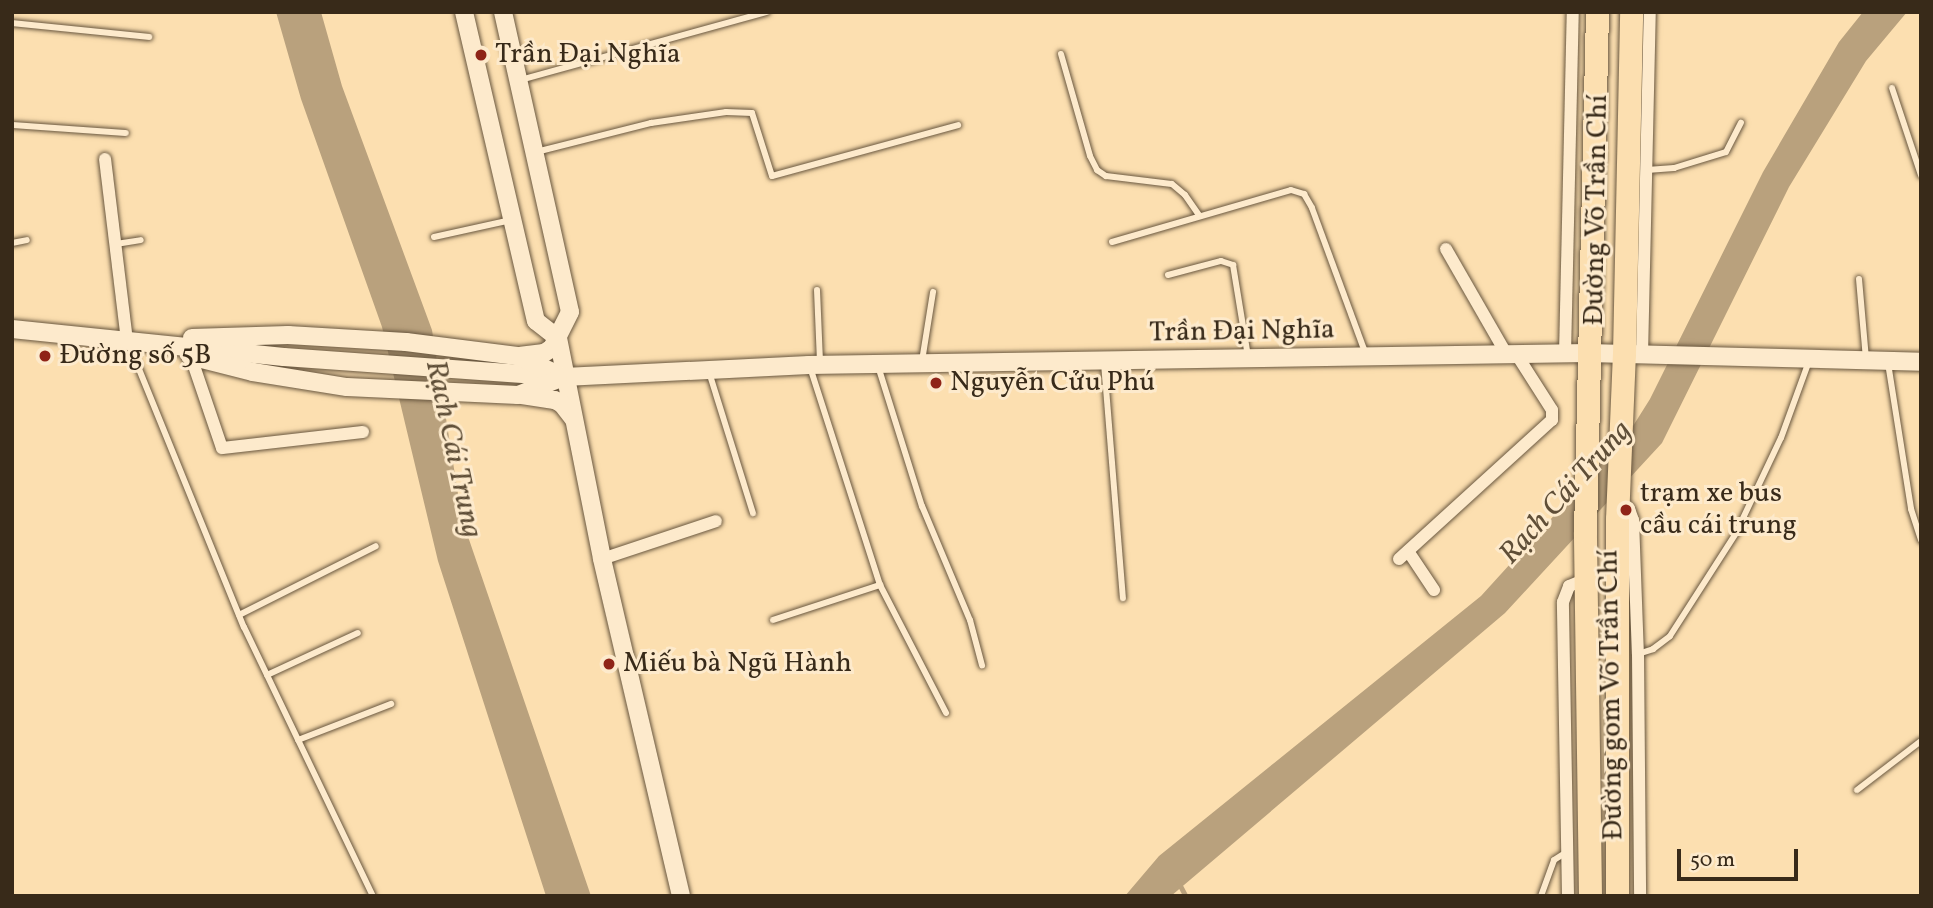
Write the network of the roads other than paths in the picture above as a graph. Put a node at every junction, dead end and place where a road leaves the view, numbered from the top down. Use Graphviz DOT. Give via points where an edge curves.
graph roads {
  1 [pos="464,12"];
  2 [pos="503,12"];
  3 [pos="767,12"];
  4 [pos="1573,12"];
  5 [pos="1597,12"];
  6 [pos="1631,12"];
  7 [pos="1650,12"];
  8 [pos="12,23"];
  9 [pos="149,37"];
  10 [pos="1061,54"];
  11 [pos="519,81"];
  12 [pos="1892,88"];
  13 [pos="1741,123"];
  14 [pos="12,125"];
  15 [pos="958,125"];
  16 [pos="126,132"];
  17 [pos="534,153"];
  18 [pos="105,159"];
  19 [pos="1637,171"];
  20 [pos="1921,175"];
  21 [pos="1199,215"];
  22 [pos="512,219"];
  23 [pos="434,237"];
  24 [pos="27,240"];
  25 [pos="141,240"];
  26 [pos="1112,242"];
  27 [pos="12,243"];
  28 [pos="116,244"];
  29 [pos="1446,249"];
  30 [pos="1168,275"];
  31 [pos="1859,279"];
  32 [pos="817,290"];
  33 [pos="933,292"];
  34 [pos="12,329"];
  35 [pos="558,338"];
  36 [pos="127,341"];
  37 [pos="1576,354"];
  38 [pos="1512,355"];
  39 [pos="1640,355"];
  40 [pos="191,356"];
  41 [pos="517,356"];
  42 [pos="1366,357"];
  43 [pos="1248,359"];
  44 [pos="1810,359"];
  45 [pos="1103,361"];
  46 [pos="1866,361"];
  47 [pos="1888,361"];
  48 [pos="1921,362"];
  49 [pos="922,363"];
  50 [pos="877,364"];
  51 [pos="815,365"];
  52 [pos="708,371"];
  53 [pos="565,377"];
  54 [pos="517,395"];
  55 [pos="573,418"];
  56 [pos="363,432"];
  57 [pos="1617,510"];
  58 [pos="753,513"];
  59 [pos="716,521"];
  60 [pos="1921,540"];
  61 [pos="376,545"];
  62 [pos="602,559"];
  63 [pos="1586,579"];
  64 [pos="880,585"];
  65 [pos="1434,590"];
  66 [pos="1123,598"];
  67 [pos="239,615"];
  68 [pos="772,620"];
  69 [pos="358,633"];
  70 [pos="1639,654"];
  71 [pos="982,665"];
  72 [pos="267,675"];
  73 [pos="391,704"];
  74 [pos="946,713"];
  75 [pos="298,740"];
  76 [pos="1921,741"];
  77 [pos="1857,790"];
  78 [pos="1567,852"];
  79 [pos="373,896"];
  80 [pos="681,896"];
  81 [pos="1541,896"];
  82 [pos="1568,896"];
  83 [pos="1590,896"];
  84 [pos="1617,896"];
  85 [pos="1640,896"];
  1 -- 22 [label="main road"];
  2 -- 11 [label="main road"];
  3 -- 11 [label="lane"];
  4 -- 37 [label="street"];
  5 -- 37 [label="highway, Đường Võ Trần Chí"];
  6 -- 19 [label="highway, Đường Võ Trần Chí"];
  7 -- 19 [label="street"];
  8 -- 9 [label="lane"];
  10 -- 21 [label="lane" via="1097,170 1106,176 1172,184"];
  11 -- 17 [label="main road"];
  12 -- 20 [label="lane"];
  13 -- 19 [label="lane" via="1726,152 1674,168"];
  14 -- 16 [label="lane"];
  15 -- 17 [label="lane" via="772,176 752,113 726,112 651,123"];
  17 -- 35 [label="main road" via="570,312"];
  18 -- 28 [label="street"];
  19 -- 39 [label="highway, Đường Võ Trần Chí"];
  21 -- 26 [label="lane"];
  21 -- 42 [label="lane" via="1291,190 1304,194"];
  22 -- 23 [label="lane"];
  22 -- 35 [label="main road" via="536,321"];
  24 -- 27 [label="lane"];
  25 -- 28 [label="lane"];
  28 -- 36 [label="street"];
  29 -- 38 [label="street"];
  30 -- 43 [label="lane" via="1221,261 1233,265"];
  31 -- 46 [label="lane"];
  32 -- 51 [label="lane"];
  33 -- 49 [label="lane"];
  34 -- 36 [label="main road, Trần Đại Nghĩa"];
  35 -- 41 [label="main road" via="544,354"];
  35 -- 53 [label="main road"];
  36 -- 40 [label="main road, Trần Đại Nghĩa"];
  36 -- 41 [label="main road, Trần Đại Nghĩa" via="288,335"];
  36 -- 53 [label="main road, Trần Đại Nghĩa"];
  36 -- 67 [label="lane"];
  37 -- 38 [label="main road, Trần Đại Nghĩa"];
  37 -- 39 [label="main road, Trần Đại Nghĩa"];
  37 -- 63 [label="highway, Đường Võ Trần Chí" via="1586,408"];
  38 -- 42 [label="main road, Trần Đại Nghĩa"];
  38 -- 65 [label="street" via="1552,410 1552,419 1403,555"];
  39 -- 44 [label="main road, Trần Đại Nghĩa"];
  39 -- 57 [label="highway, Đường Võ Trần Chí" via="1622,409"];
  40 -- 54 [label="main road, Trần Đại Nghĩa" via="253,372 347,387"];
  40 -- 56 [label="street" via="222,448"];
  41 -- 53 [label="main road, Trần Đại Nghĩa"];
  42 -- 43 [label="main road, Trần Đại Nghĩa"];
  43 -- 45 [label="main road, Trần Đại Nghĩa"];
  44 -- 46 [label="main road, Trần Đại Nghĩa"];
  44 -- 70 [label="lane" via="1781,438 1736,533 1670,636"];
  45 -- 49 [label="main road, Trần Đại Nghĩa"];
  45 -- 66 [label="lane"];
  46 -- 47 [label="main road, Trần Đại Nghĩa"];
  47 -- 48 [label="main road, Trần Đại Nghĩa"];
  47 -- 60 [label="lane" via="1911,509"];
  49 -- 50 [label="main road, Trần Đại Nghĩa"];
  50 -- 51 [label="main road, Trần Đại Nghĩa"];
  50 -- 71 [label="lane" via="922,506 970,620"];
  51 -- 52 [label="main road, Trần Đại Nghĩa"];
  51 -- 64 [label="lane"];
  52 -- 53 [label="main road, Trần Đại Nghĩa"];
  52 -- 58 [label="lane"];
  53 -- 54 [label="main road, Trần Đại Nghĩa"];
  53 -- 55 [label="main road"];
  54 -- 55 [label="main road" via="555,400"];
  55 -- 62 [label="main road"];
  57 -- 70 [label="street, Đường gom Võ Trần Chí" via="1629,509 1633,517"];
  57 -- 84 [label="highway"];
  59 -- 62 [label="street"];
  61 -- 67 [label="lane"];
  62 -- 80 [label="main road"];
  63 -- 78 [label="street, Đường gom Võ Trần Chí" via="1569,586 1563,602"];
  63 -- 83 [label="highway"];
  64 -- 68 [label="lane"];
  64 -- 74 [label="lane"];
  67 -- 72 [label="lane"];
  69 -- 72 [label="lane"];
  70 -- 85 [label="street, Đường gom Võ Trần Chí"];
  72 -- 75 [label="lane"];
  73 -- 75 [label="lane"];
  75 -- 79 [label="lane"];
  76 -- 77 [label="lane"];
  78 -- 81 [label="lane" via="1554,860"];
  78 -- 82 [label="street, Đường gom Võ Trần Chí"];
}
